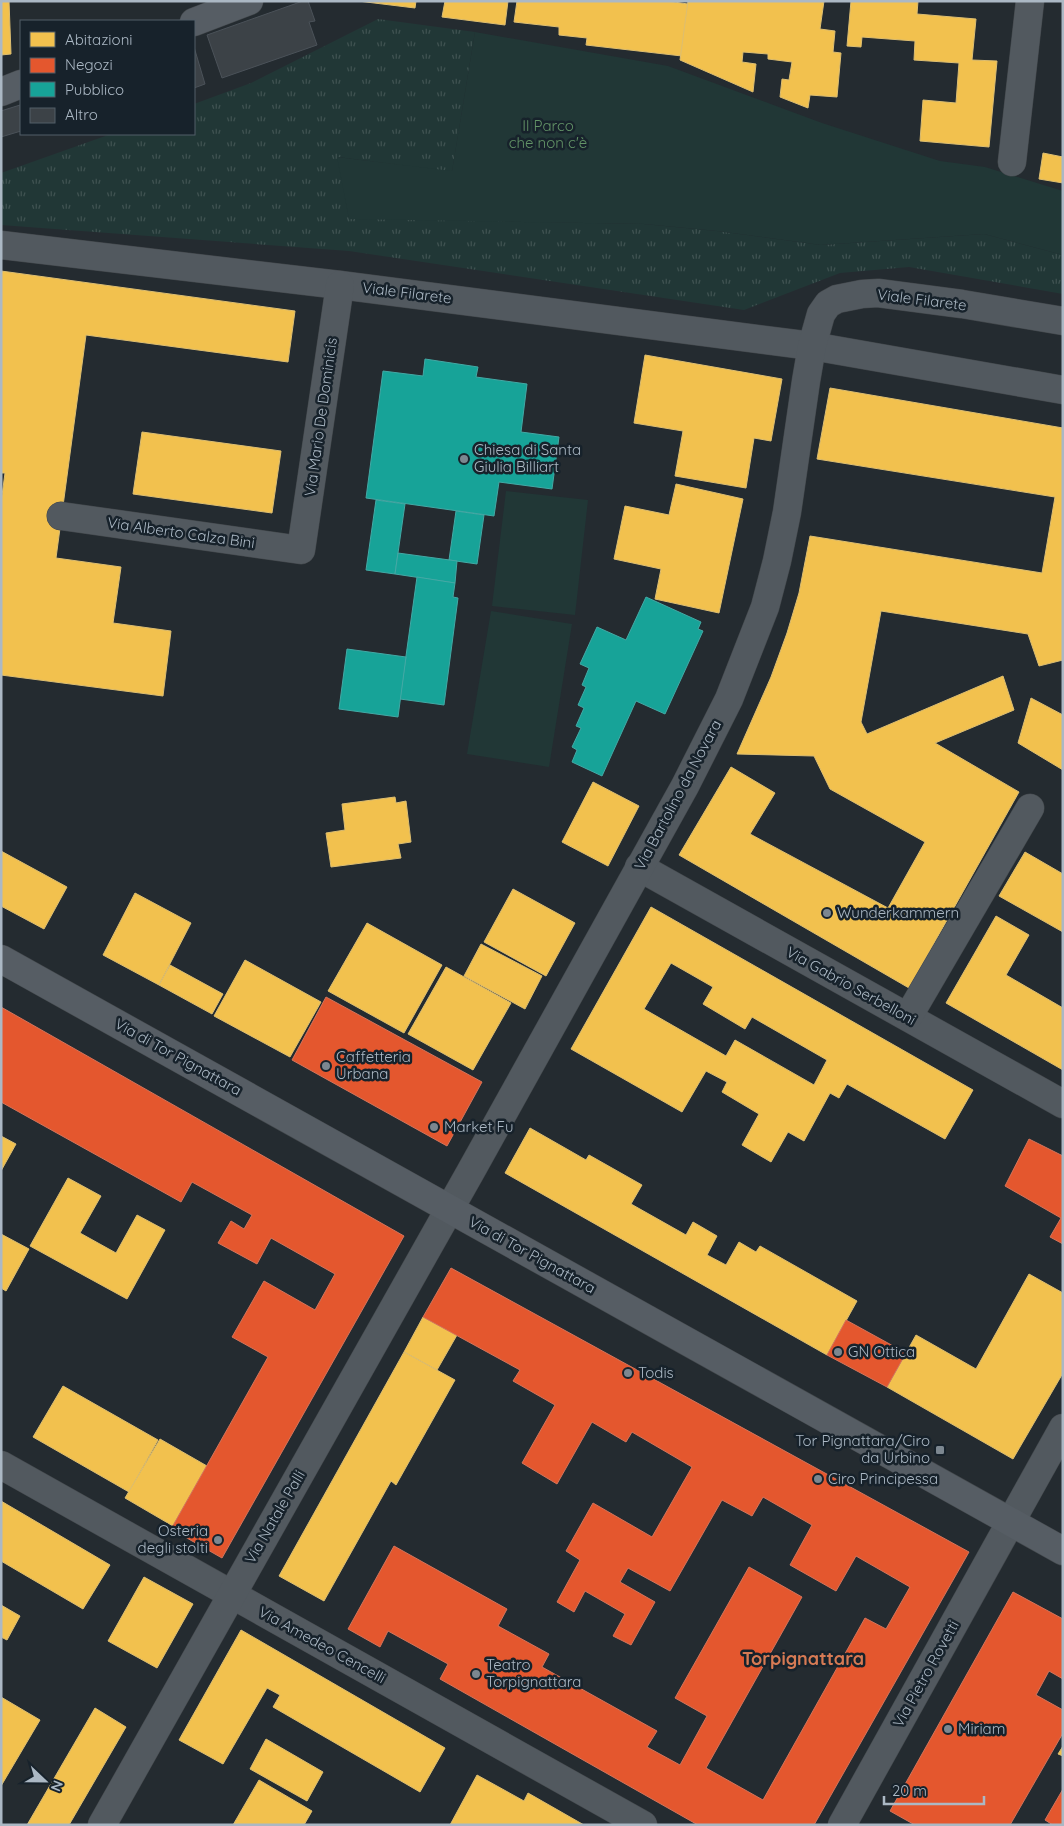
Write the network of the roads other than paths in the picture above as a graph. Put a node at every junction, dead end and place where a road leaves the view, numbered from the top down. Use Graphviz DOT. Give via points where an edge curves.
graph roads {
  1 [pos="249,1"];
  2 [pos="1030,1"];
  3 [pos="195,22"];
  4 [pos="20,84"];
  5 [pos="1,92"];
  6 [pos="1012,162"];
  7 [pos="1,245"];
  8 [pos="340,285"];
  9 [pos="1063,321"];
  10 [pos="812,346"];
  11 [pos="1063,390"];
  12 [pos="61,516"];
  13 [pos="301,550"];
  14 [pos="1030,808"];
  15 [pos="639,867"];
  16 [pos="1,959"];
  17 [pos="908,1017"];
  18 [pos="1063,1104"];
  19 [pos="449,1210"];
  20 [pos="1063,1428"];
  21 [pos="1,1465"];
  22 [pos="1010,1522"];
  23 [pos="1063,1551"];
  24 [pos="232,1593"];
  25 [pos="102,1825"];
  26 [pos="643,1825"];
  27 [pos="842,1825"];
  1 -- 3 [label="main road"];
  2 -- 6 [label="street"];
  4 -- 5 [label="main road"];
  7 -- 8 [label="street, Viale Filarete"];
  8 -- 10 [label="street, Viale Filarete"];
  8 -- 13 [label="street, Via Mario De Dominicis"];
  9 -- 10 [label="street, Viale Filarete" via="910,296 862,294 828,304 821,314"];
  10 -- 11 [label="street, Viale Filarete"];
  10 -- 15 [label="street, Via Bartolino da Novara" via="787,512 765,607 717,724"];
  12 -- 13 [label="street, Via Alberto Calza Bini"];
  14 -- 17 [label="street"];
  15 -- 17 [label="street, Via Gabrio Serbelloni"];
  15 -- 19 [label="street, Via Bartolino da Novara"];
  16 -- 19 [label="main road, Via di Tor Pignattara"];
  17 -- 18 [label="street, Via Gabrio Serbelloni"];
  19 -- 22 [label="main road, Via di Tor Pignattara"];
  19 -- 24 [label="street, Via Natale Palli"];
  20 -- 22 [label="street, Via Pietro Rovetti"];
  21 -- 24 [label="street, Via Amedeo Cencelli"];
  22 -- 23 [label="main road, Via di Tor Pignattara"];
  22 -- 27 [label="street, Via Pietro Rovetti"];
  24 -- 25 [label="street, Via Natale Palli"];
  24 -- 26 [label="street, Via Amedeo Cencelli"];
}
